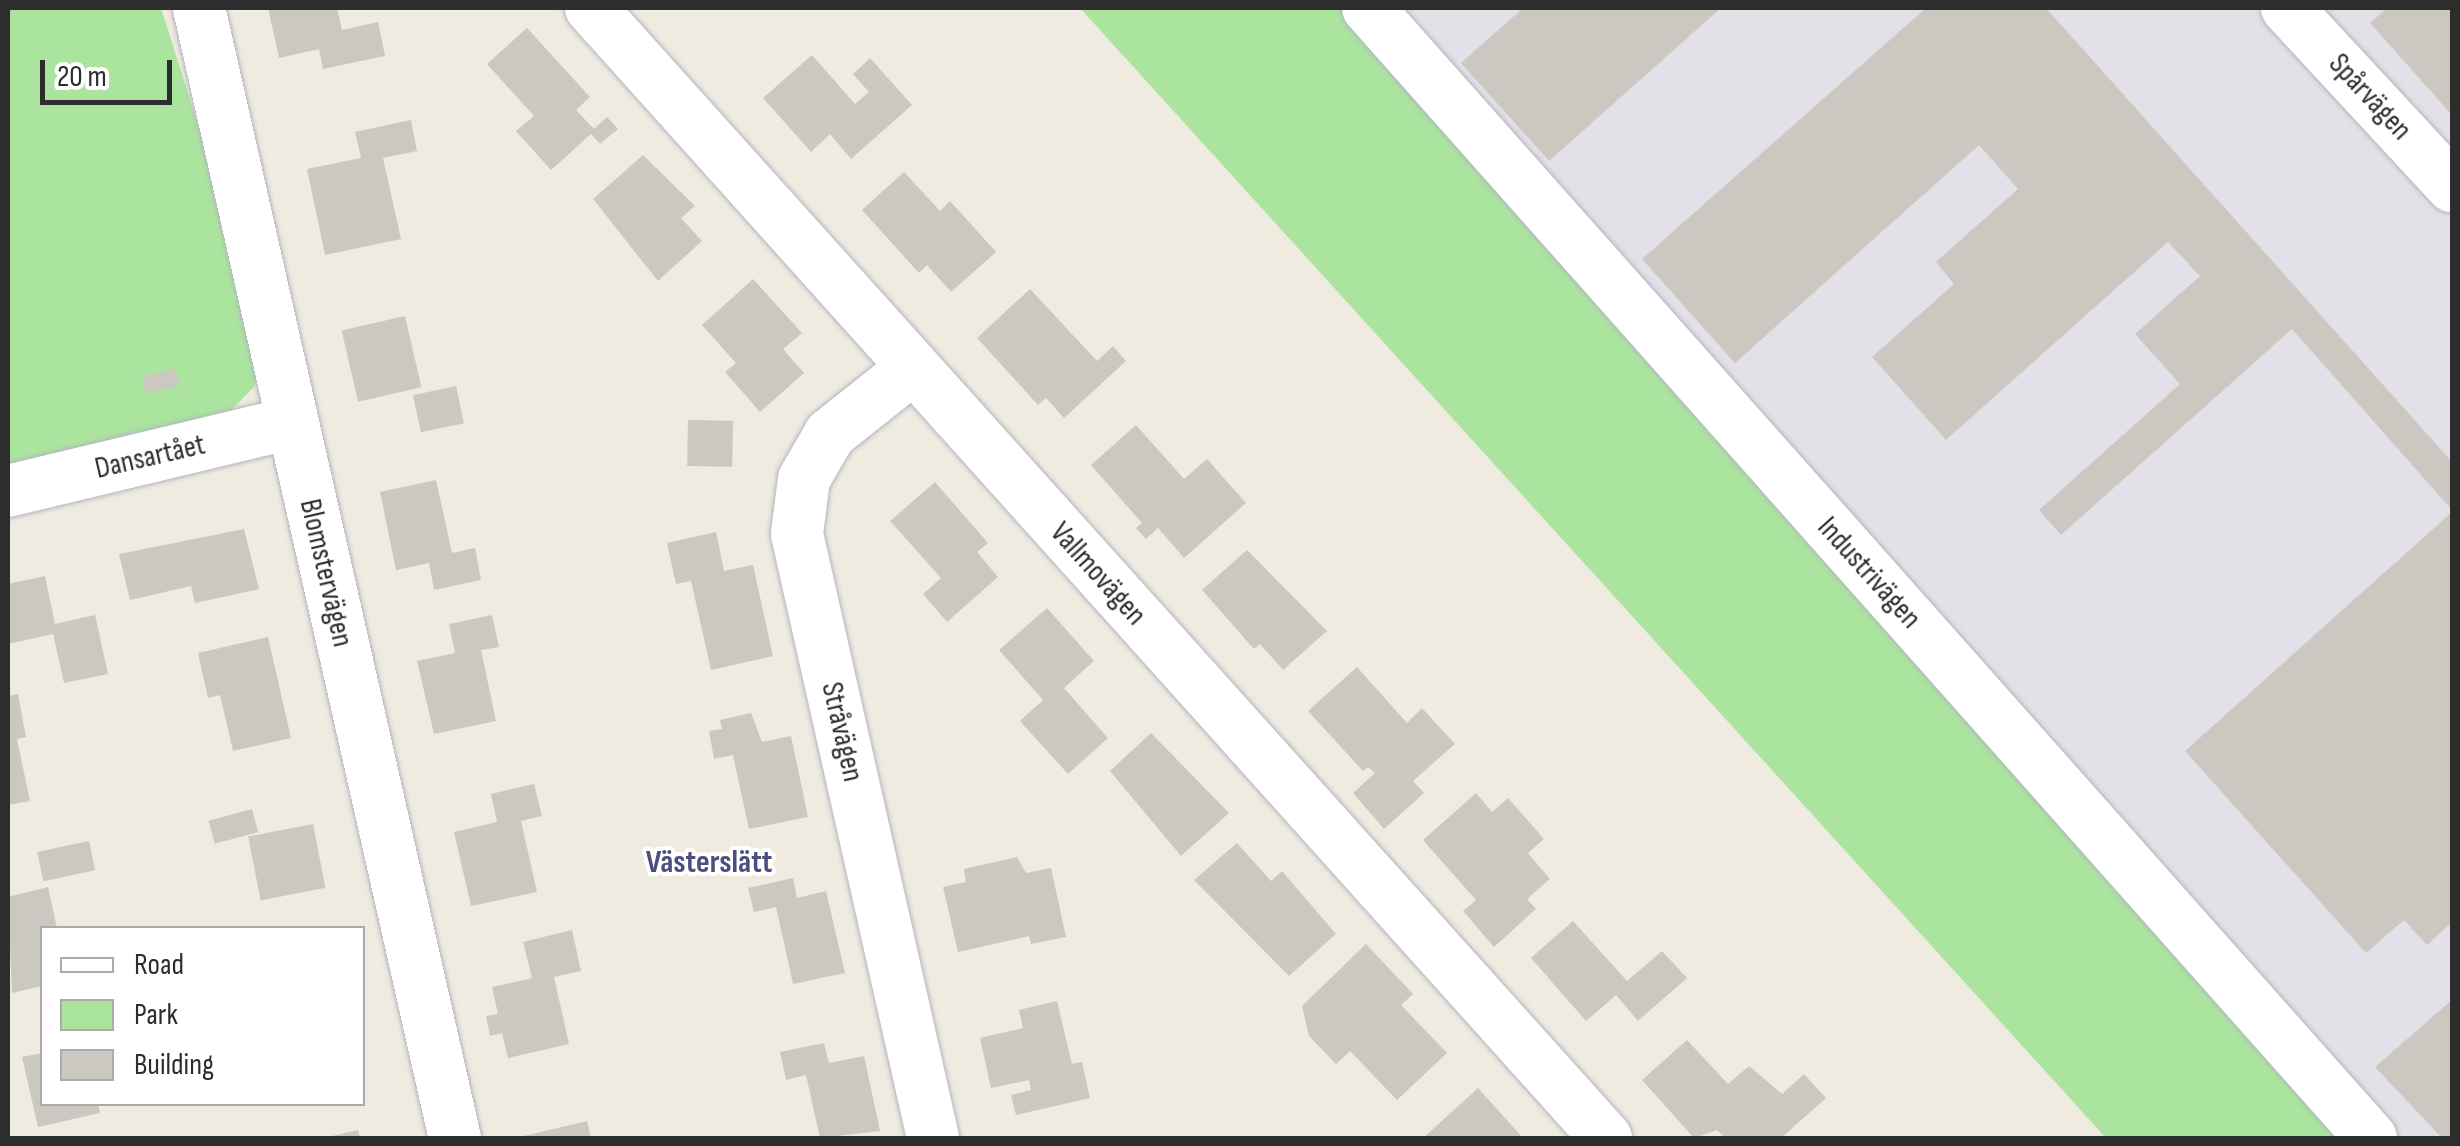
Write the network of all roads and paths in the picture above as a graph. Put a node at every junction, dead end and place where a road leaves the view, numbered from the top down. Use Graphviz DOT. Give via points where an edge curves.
graph roads {
  1 [pos="199,8"];
  2 [pos="591,8"];
  3 [pos="1368,8"];
  4 [pos="2287,8"];
  5 [pos="2452,186"];
  6 [pos="913,368"];
  7 [pos="292,423"];
  8 [pos="8,491"];
  9 [pos="455,1138"];
  10 [pos="932,1138"];
  11 [pos="1606,1138"];
  12 [pos="2371,1138"];
  1 -- 7 [label="street, Blomstervägen"];
  2 -- 6 [label="street, Vallmovägen"];
  3 -- 12 [label="street, Industrivägen"];
  4 -- 5 [label="street, Spårvägen"];
  6 -- 10 [label="street, Stråvägen" via="830,434 804,479 797,534"];
  6 -- 11 [label="street, Vallmovägen"];
  7 -- 8 [label="street, Dansartået"];
  7 -- 9 [label="street, Blomstervägen"];
}
